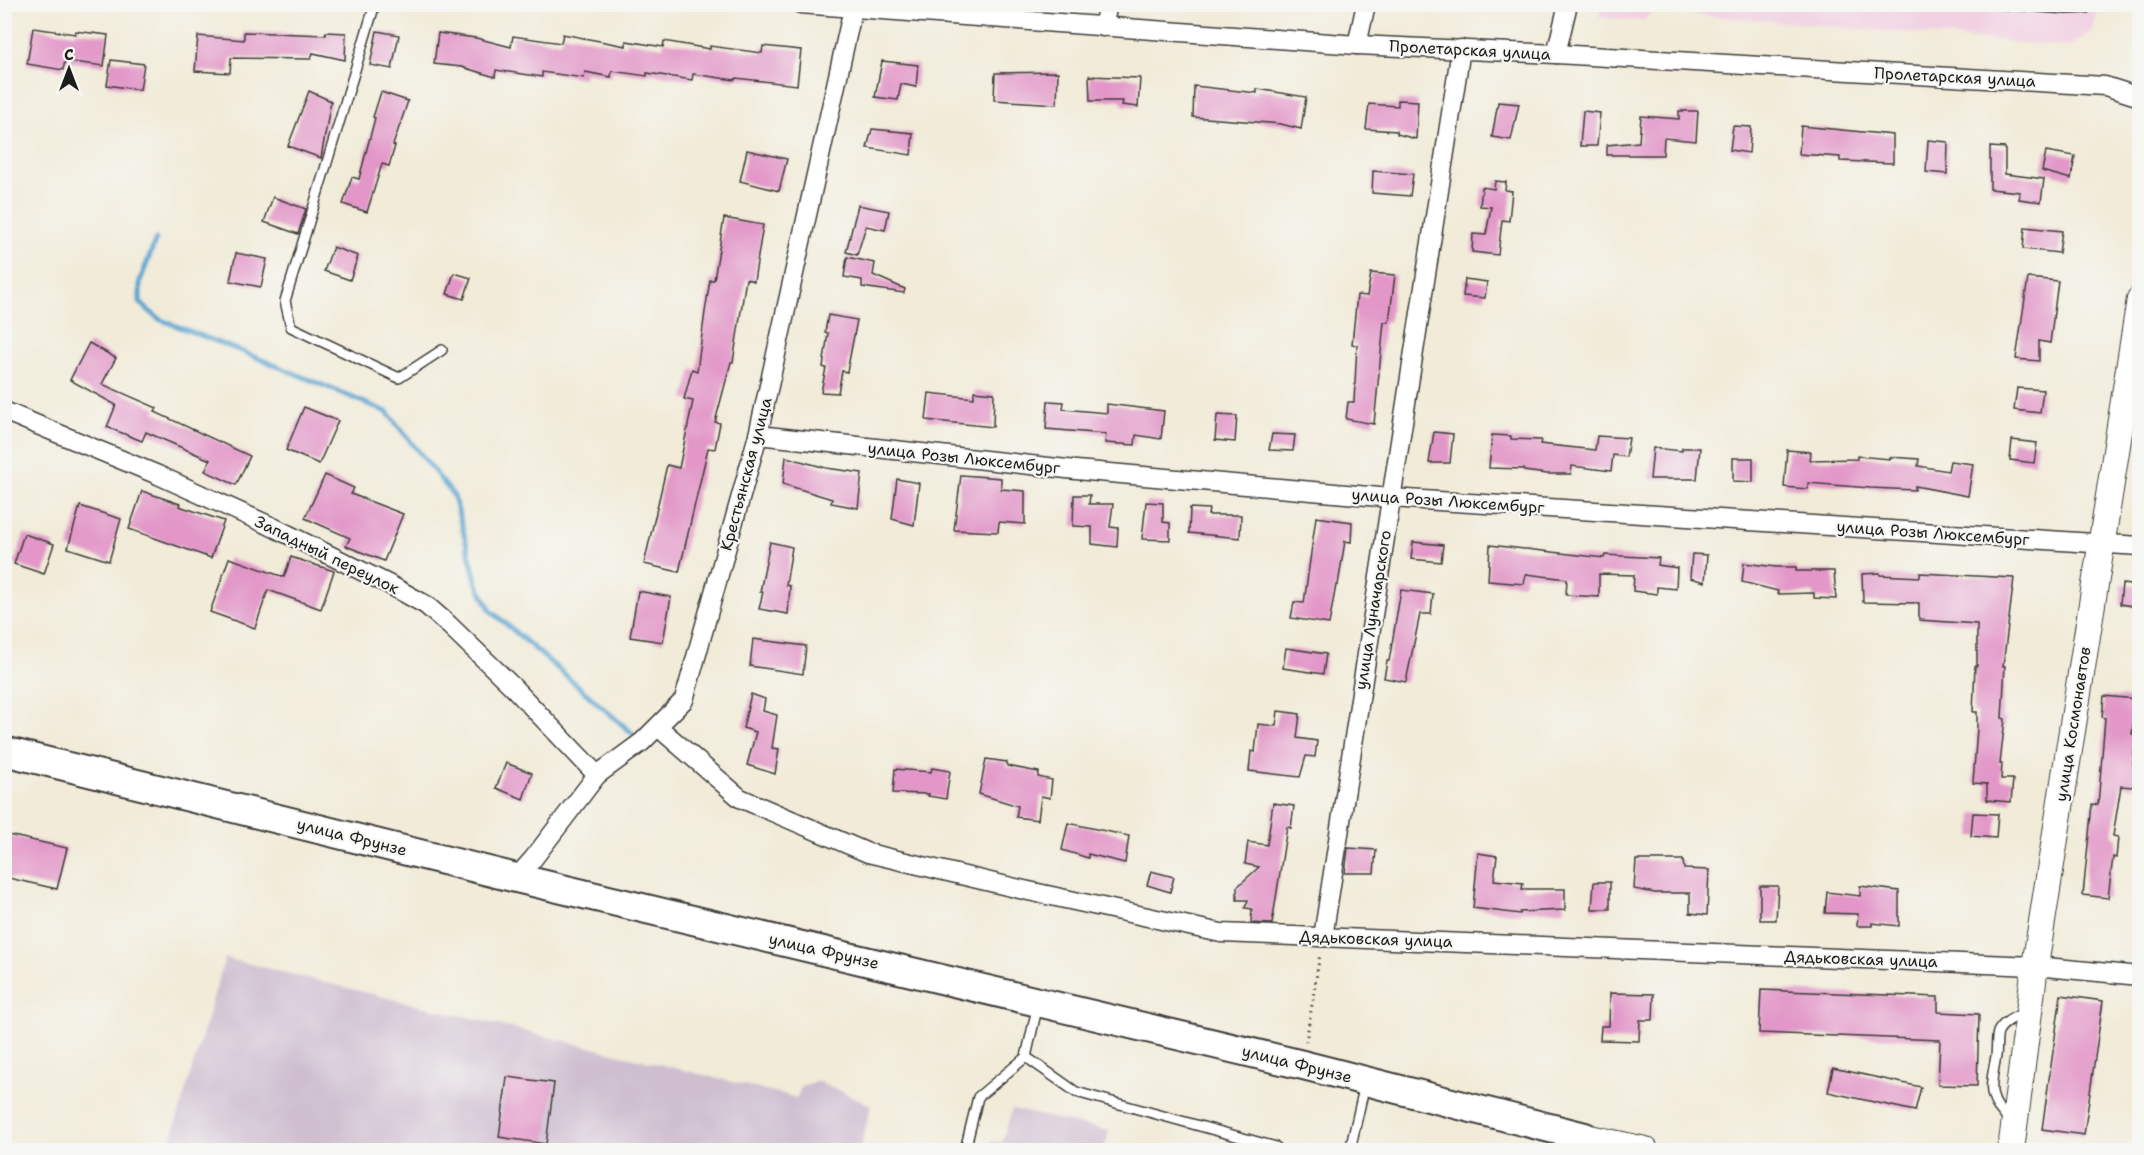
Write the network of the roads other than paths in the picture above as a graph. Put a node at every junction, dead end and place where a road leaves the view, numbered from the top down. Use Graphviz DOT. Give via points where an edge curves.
graph roads {
  1 [pos="375,4"];
  2 [pos="800,4"];
  3 [pos="1108,4"];
  4 [pos="1366,4"];
  5 [pos="1568,4"];
  6 [pos="1999,4"];
  7 [pos="2087,4"];
  8 [pos="854,7"];
  9 [pos="1103,27"];
  10 [pos="1357,45"];
  11 [pos="1461,49"];
  12 [pos="1556,54"];
  13 [pos="2139,97"];
  14 [pos="2139,299"];
  15 [pos="442,350"];
  16 [pos="4,411"];
  17 [pos="758,435"];
  18 [pos="1391,498"];
  19 [pos="2101,543"];
  20 [pos="2139,546"];
  21 [pos="658,727"];
  22 [pos="4,751"];
  23 [pos="597,775"];
  24 [pos="516,878"];
  25 [pos="1323,937"];
  26 [pos="2035,966"];
  27 [pos="2139,976"];
  28 [pos="1039,1002"];
  29 [pos="1026,1057"];
  30 [pos="1366,1081"];
  31 [pos="1591,1144"];
  32 [pos="1276,1147"];
  33 [pos="965,1150"];
  34 [pos="1350,1150"];
  35 [pos="1645,1150"];
  36 [pos="2011,1150"];
  1 -- 15 [label="lane" via="285,301 291,327 399,378"];
  2 -- 8 [label="street, Пролетарская улица"];
  3 -- 9 [label="street"];
  4 -- 10 [label="street"];
  5 -- 12 [label="street"];
  6 -- 7 [label="lane" via="2067,9 2086,8"];
  8 -- 9 [label="street, Пролетарская улица"];
  8 -- 17 [label="street, Крестьянская улица"];
  9 -- 10 [label="street, Пролетарская улица"];
  10 -- 11 [label="street, Пролетарская улица"];
  11 -- 12 [label="street, Пролетарская улица"];
  11 -- 18 [label="street, улица Луначарского"];
  12 -- 13 [label="street, Пролетарская улица" via="2105,86"];
  14 -- 19 [label="street, улица Космонавтов"];
  16 -- 23 [label="street, Западный переулок" via="264,523 426,605 511,685"];
  17 -- 18 [label="street, улица Розы Люксембург" via="1076,470"];
  17 -- 21 [label="street, Крестьянская улица" via="684,700"];
  18 -- 19 [label="street, улица Розы Люксембург"];
  18 -- 25 [label="street, улица Луначарского"];
  19 -- 20 [label="street, улица Розы Люксембург"];
  19 -- 26 [label="street, улица Космонавтов"];
  21 -- 23 [label="street, Крестьянская улица"];
  21 -- 25 [label="street, Дядьковская улица" via="740,798 868,852 1221,933"];
  22 -- 24 [label="main road, улица Фрунзе"];
  23 -- 24 [label="street, Крестьянская улица"];
  24 -- 28 [label="main road, улица Фрунзе"];
  25 -- 26 [label="street, Дядьковская улица"];
  26 -- 27 [label="street, Дядьковская улица"];
  26 -- 36 [label="street, улица Космонавтов"];
  28 -- 29 [label="lane"];
  28 -- 30 [label="main road, улица Фрунзе"];
  29 -- 32 [label="lane" via="1076,1092"];
  29 -- 33 [label="lane" via="978,1097"];
  30 -- 31 [label="main road, улица Фрунзе"];
  30 -- 34 [label="lane"];
  31 -- 35 [label="street, улица Фрунзе"];
}
